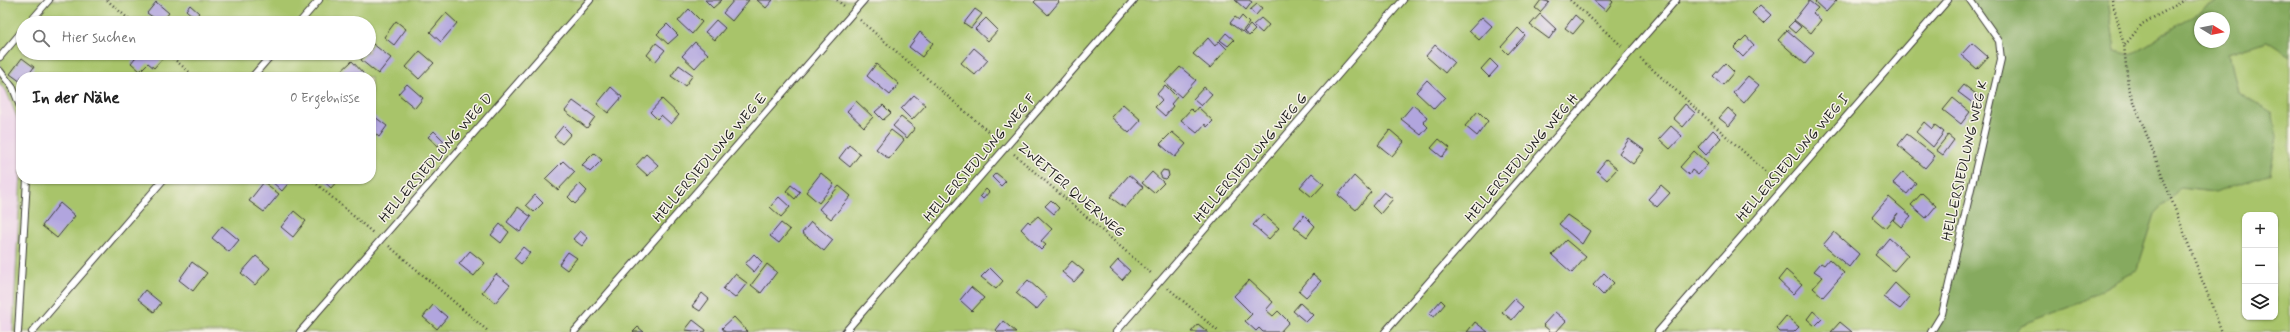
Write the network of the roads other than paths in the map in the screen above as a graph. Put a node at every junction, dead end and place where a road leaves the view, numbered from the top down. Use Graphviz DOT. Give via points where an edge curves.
graph roads {
  1 [pos="49,0"];
  2 [pos="320,0"];
  3 [pos="590,0"];
  4 [pos="864,0"];
  5 [pos="1134,0"];
  6 [pos="1403,0"];
  7 [pos="1676,0"];
  8 [pos="1948,0"];
  9 [pos="1970,0"];
  10 [pos="35,16"];
  11 [pos="305,16"];
  12 [pos="16,38"];
  13 [pos="0,57"];
  14 [pos="267,60"];
  15 [pos="0,70"];
  16 [pos="256,72"];
  17 [pos="16,96"];
  18 [pos="27,184"];
  19 [pos="160,184"];
  20 [pos="18,332"];
  21 [pos="32,332"];
  22 [pos="300,332"];
  23 [pos="574,332"];
  24 [pos="845,332"];
  25 [pos="1116,332"];
  26 [pos="1385,332"];
  27 [pos="1658,332"];
  28 [pos="1931,332"];
  1 -- 10 [label="lane"];
  2 -- 11 [label="lane"];
  3 -- 22 [label="lane, HELLERSIEDLUNG WEG D"];
  4 -- 23 [label="lane, HELLERSIEDLUNG WEG E"];
  5 -- 24 [label="lane, HELLERSIEDLUNG WEG F"];
  6 -- 25 [label="lane, HELLERSIEDLUNG WEG G"];
  7 -- 26 [label="lane, HELLERSIEDLUNG WEG H"];
  8 -- 27 [label="lane, HELLERSIEDLUNG WEG I"];
  9 -- 28 [label="lane, HELLERSIEDLUNG WEG K" via="1999,41 2001,59 1942,314"];
  12 -- 13 [label="lane"];
  14 -- 16 [label="lane"];
  15 -- 17 [label="lane"];
  18 -- 20 [label="lane"];
  19 -- 21 [label="lane"];
}
